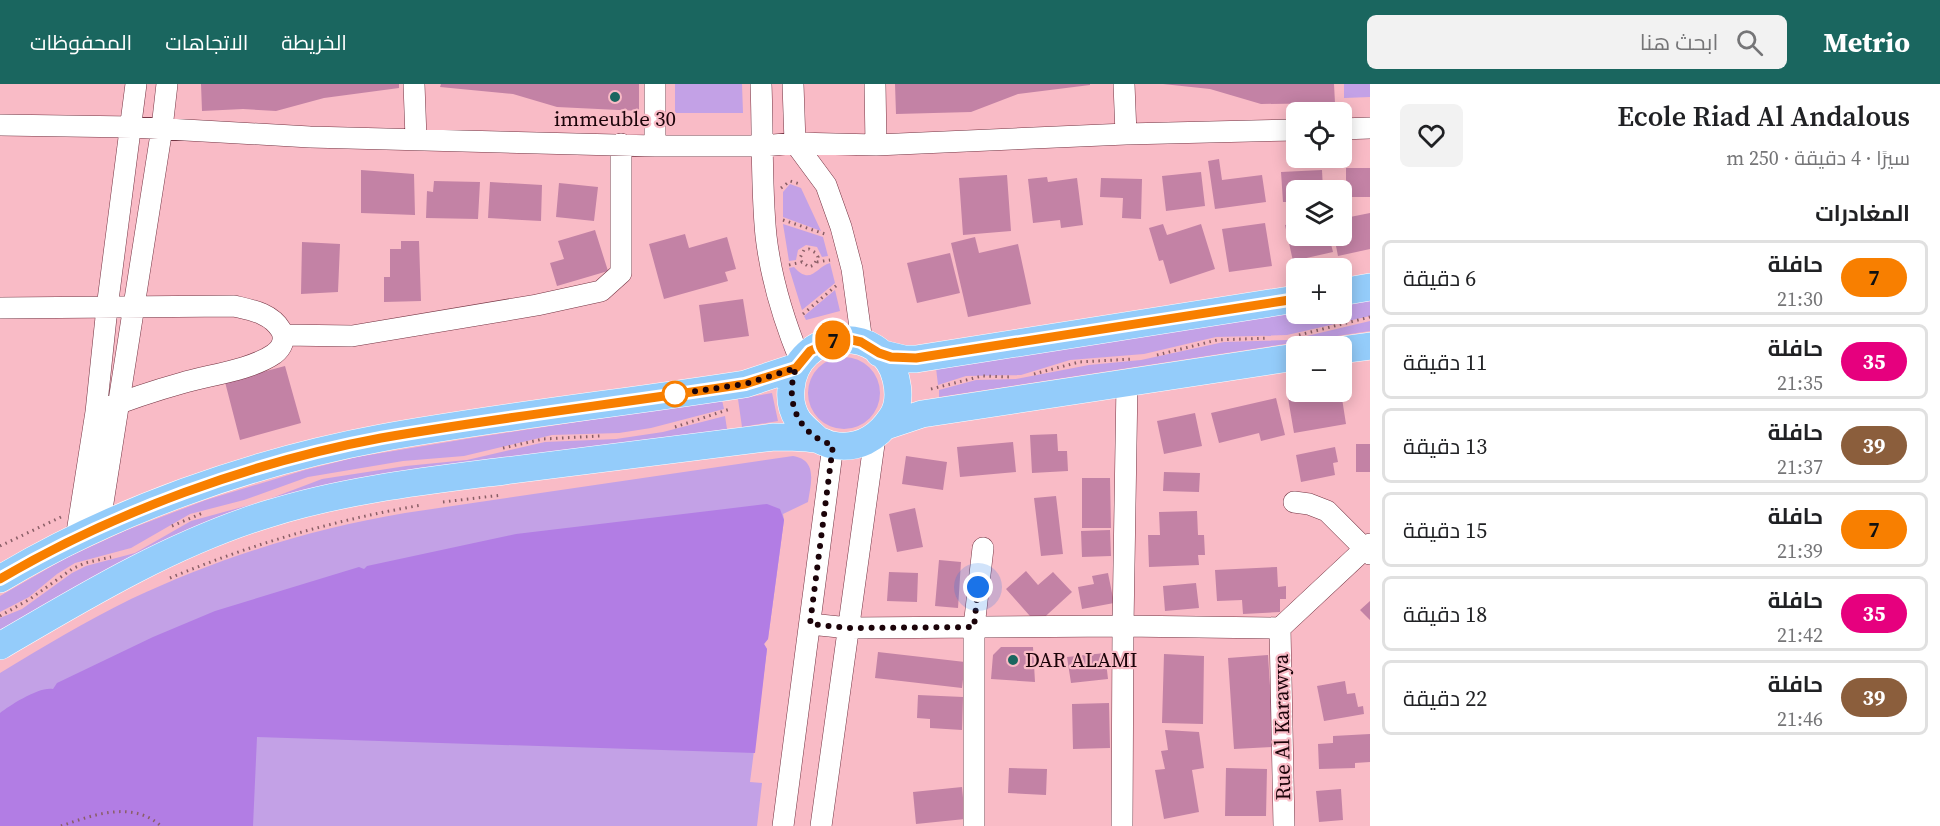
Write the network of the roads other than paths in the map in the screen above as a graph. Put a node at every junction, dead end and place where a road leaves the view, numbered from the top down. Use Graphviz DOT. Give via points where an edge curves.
graph roads {
  1 [pos="136,84"];
  2 [pos="167,84"];
  3 [pos="414,84"];
  4 [pos="655,84"];
  5 [pos="761,84"];
  6 [pos="792,84"];
  7 [pos="875,84"];
  8 [pos="1124,84"];
  9 [pos="0,124"];
  10 [pos="132,127"];
  11 [pos="162,128"];
  12 [pos="1370,128"];
  13 [pos="1352,129"];
  14 [pos="1286,130"];
  15 [pos="1126,134"];
  16 [pos="416,138"];
  17 [pos="795,143"];
  18 [pos="621,144"];
  19 [pos="876,144"];
  20 [pos="655,146"];
  21 [pos="763,146"];
  22 [pos="1370,287"];
  23 [pos="1352,290"];
  24 [pos="1286,301"];
  25 [pos="0,308"];
  26 [pos="107,308"];
  27 [pos="134,308"];
  28 [pos="283,335"];
  29 [pos="1370,346"];
  30 [pos="870,348"];
  31 [pos="1352,348"];
  32 [pos="1286,349"];
  33 [pos="798,364"];
  34 [pos="1127,383"];
  35 [pos="117,404"];
  36 [pos="96,412"];
  37 [pos="880,431"];
  38 [pos="825,442"];
  39 [pos="1294,502"];
  40 [pos="78,538"];
  41 [pos="983,548"];
  42 [pos="1369,549"];
  43 [pos="0,557"];
  44 [pos="0,579"];
  45 [pos="810,624"];
  46 [pos="1123,626"];
  47 [pos="974,627"];
  48 [pos="849,628"];
  49 [pos="1280,628"];
  50 [pos="0,646"];
  51 [pos="783,826"];
  52 [pos="821,826"];
  53 [pos="974,826"];
  54 [pos="1122,826"];
  55 [pos="1284,826"];
  1 -- 10 [label="street"];
  2 -- 11 [label="street"];
  3 -- 16 [label="street"];
  4 -- 20 [label="street"];
  5 -- 21 [label="street"];
  6 -- 17 [label="street"];
  7 -- 19 [label="street"];
  8 -- 15 [label="street"];
  9 -- 10 [label="street"];
  10 -- 11 [label="street"];
  10 -- 26 [label="street"];
  11 -- 16 [label="street" via="286,136"];
  11 -- 27 [label="street"];
  12 -- 13 [label="street"];
  14 -- 15 [label="street"];
  15 -- 19 [label="street"];
  16 -- 18 [label="street"];
  17 -- 19 [label="street"];
  17 -- 21 [label="street"];
  17 -- 30 [label="street" via="826,185 841,227"];
  18 -- 20 [label="street"];
  18 -- 28 [label="street" via="621,273 601,291 373,333 329,337"];
  20 -- 21 [label="street"];
  21 -- 33 [label="street" via="766,238"];
  22 -- 23 [label="main road"];
  24 -- 30 [label="main road" via="916,358 904,359"];
  25 -- 26 [label="street"];
  26 -- 27 [label="street"];
  26 -- 36 [label="street"];
  27 -- 28 [label="street" via="206,305 252,310 273,321"];
  27 -- 35 [label="street"];
  28 -- 35 [label="street" via="276,352 260,361"];
  29 -- 31 [label="main road"];
  30 -- 33 [label="main road" via="848,339 834,340 816,347"];
  30 -- 37 [label="main road" via="889,363 898,388 893,415"];
  32 -- 34 [label="main road"];
  33 -- 38 [label="main road" via="791,380 793,407 798,420"];
  33 -- 40 [label="main road" via="745,384 381,438 324,451 190,491"];
  34 -- 37 [label="main road" via="922,414"];
  34 -- 46 [label="street"];
  35 -- 36 [label="street"];
  35 -- 40 [label="street"];
  36 -- 40 [label="street"];
  37 -- 38 [label="main road" via="855,445"];
  37 -- 48 [label="street"];
  38 -- 45 [label="street"];
  38 -- 50 [label="main road" via="774,437 472,475 304,503 160,557"];
  39 -- 42 [label="street" via="1326,511"];
  40 -- 43 [label="main road"];
  40 -- 44 [label="main road"];
  41 -- 47 [label="street"];
  42 -- 49 [label="street"];
  45 -- 48 [label="street"];
  45 -- 51 [label="street"];
  46 -- 47 [label="street"];
  46 -- 49 [label="street"];
  46 -- 54 [label="street"];
  47 -- 48 [label="street"];
  47 -- 53 [label="street"];
  48 -- 52 [label="street"];
  49 -- 55 [label="street, Rue Al Karawya"];
}
